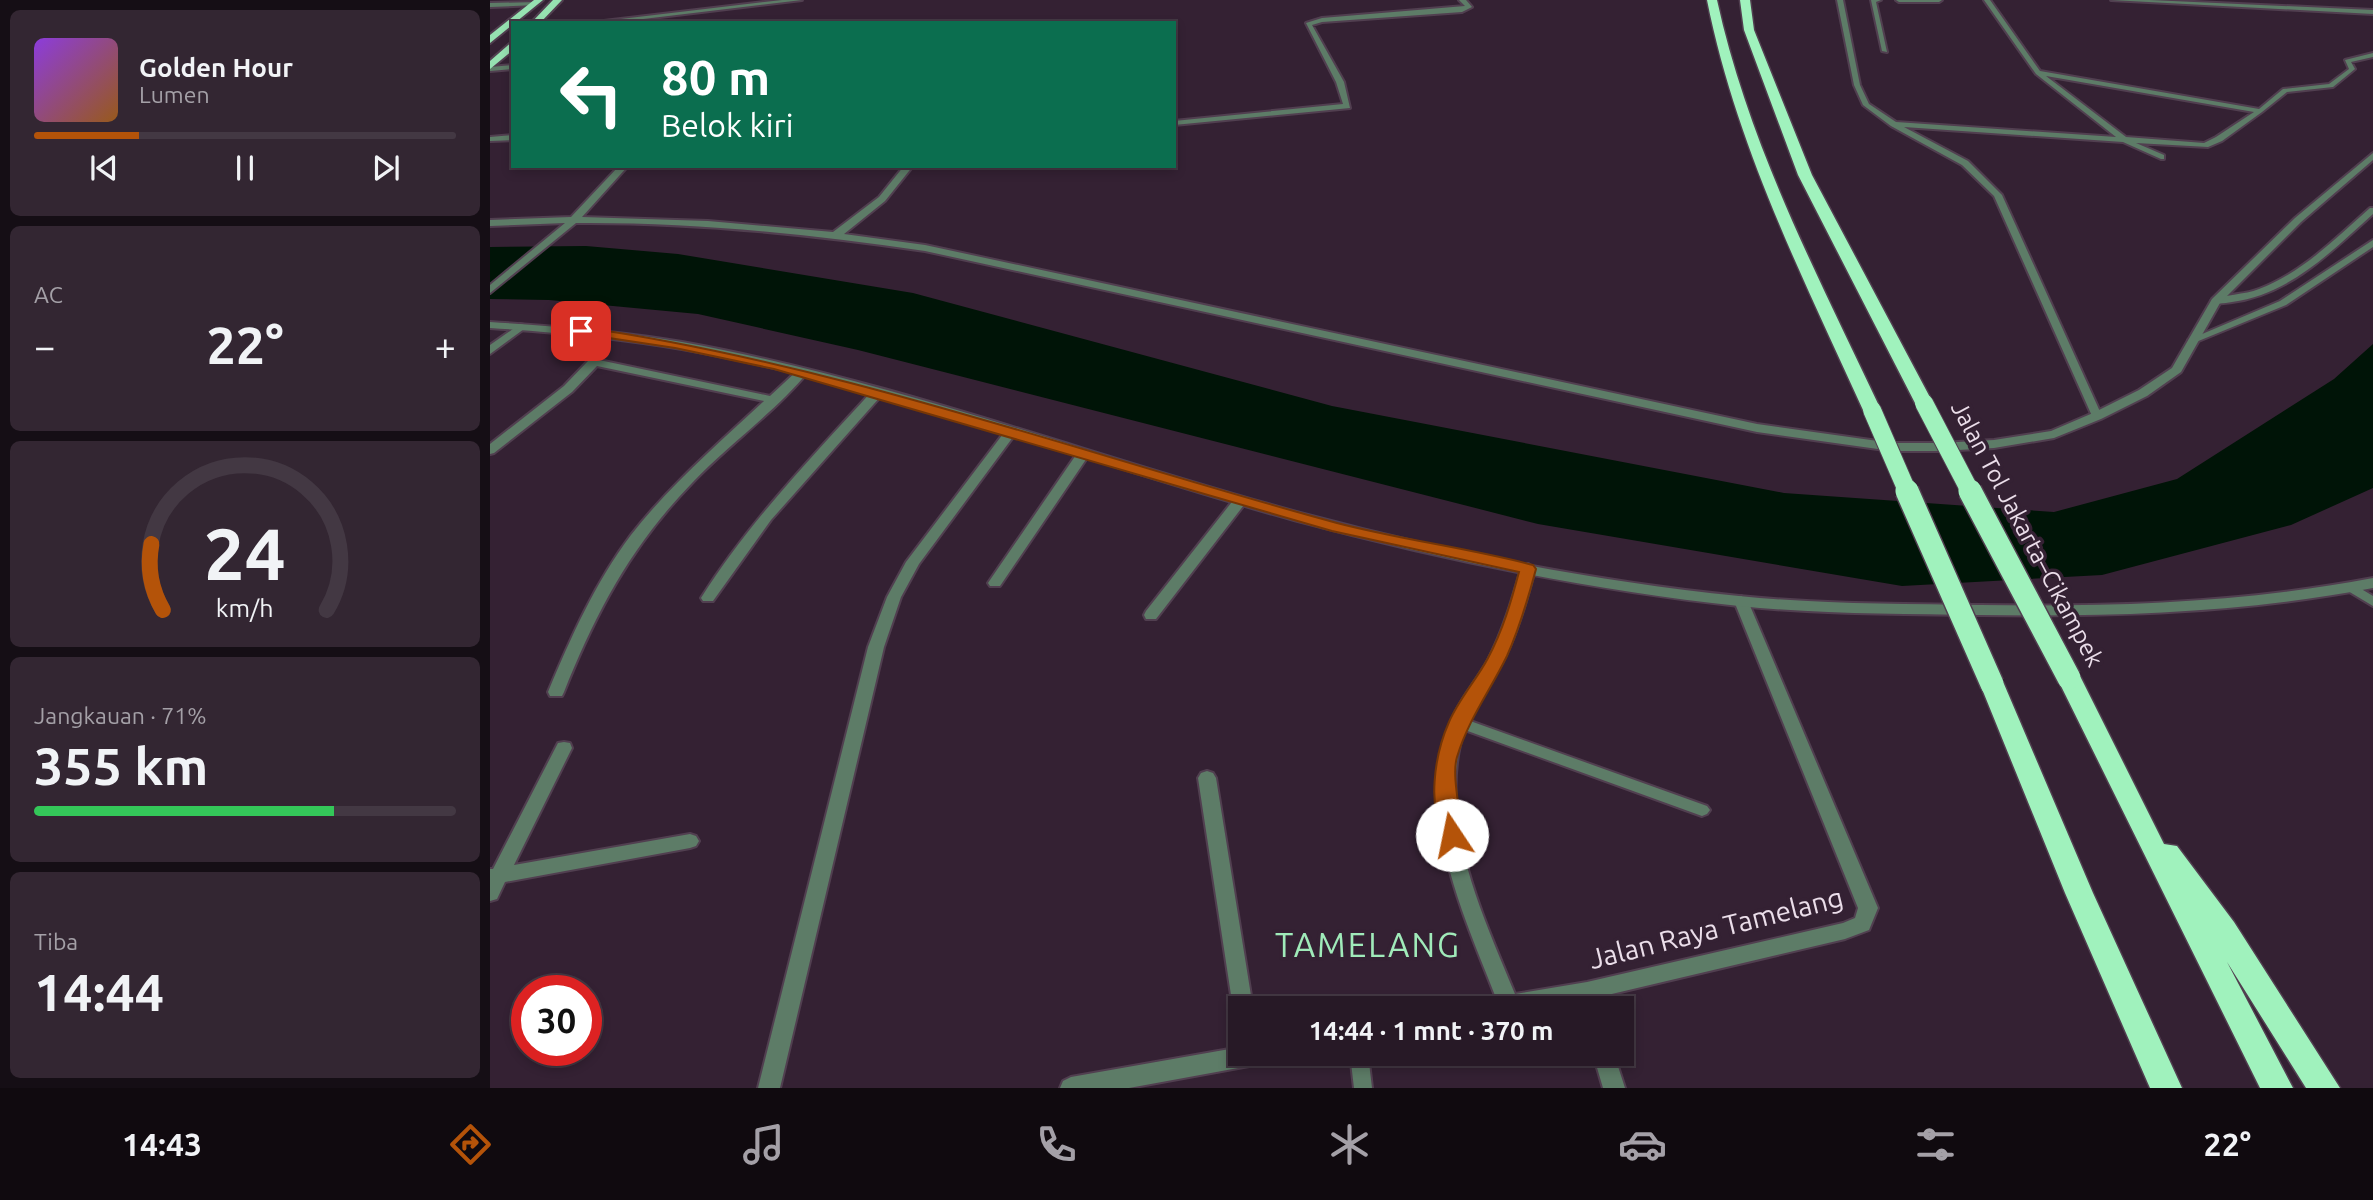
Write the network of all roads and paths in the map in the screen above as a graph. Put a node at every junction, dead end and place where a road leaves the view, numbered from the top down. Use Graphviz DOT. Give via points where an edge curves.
graph roads {
  1 [pos="558,0"];
  2 [pos="799,0"];
  3 [pos="1462,0"];
  4 [pos="1713,0"];
  5 [pos="1745,0"];
  6 [pos="1840,0"];
  7 [pos="1878,0"];
  8 [pos="1899,0"];
  9 [pos="1939,0"];
  10 [pos="1987,0"];
  11 [pos="2114,0"];
  12 [pos="537,1"];
  13 [pos="490,5"];
  14 [pos="2373,12"];
  15 [pos="513,21"];
  16 [pos="537,21"];
  17 [pos="608,21"];
  18 [pos="511,23"];
  19 [pos="490,40"];
  20 [pos="511,46"];
  21 [pos="1885,51"];
  22 [pos="2373,55"];
  23 [pos="490,67"];
  24 [pos="511,67"];
  25 [pos="2038,73"];
  26 [pos="2260,111"];
  27 [pos="1176,123"];
  28 [pos="1894,124"];
  29 [pos="511,137"];
  30 [pos="490,139"];
  31 [pos="2123,139"];
  32 [pos="2373,156"];
  33 [pos="2161,157"];
  34 [pos="622,168"];
  35 [pos="907,168"];
  36 [pos="2373,211"];
  37 [pos="573,221"];
  38 [pos="490,223"];
  39 [pos="837,234"];
  40 [pos="2373,243"];
  41 [pos="490,290"];
  42 [pos="2216,301"];
  43 [pos="490,325"];
  44 [pos="520,327"];
  45 [pos="581,331"];
  46 [pos="2193,340"];
  47 [pos="490,351"];
  48 [pos="594,362"];
  49 [pos="802,372"];
  50 [pos="877,393"];
  51 [pos="774,400"];
  52 [pos="2097,416"];
  53 [pos="1010,433"];
  54 [pos="490,450"];
  55 [pos="1083,455"];
  56 [pos="1240,501"];
  57 [pos="1528,569"];
  58 [pos="995,583"];
  59 [pos="2373,583"];
  60 [pos="2353,588"];
  61 [pos="708,598"];
  62 [pos="1741,601"];
  63 [pos="2373,601"];
  64 [pos="1151,615"];
  65 [pos="556,692"];
  66 [pos="1459,722"];
  67 [pos="564,748"];
  68 [pos="1207,778"];
  69 [pos="2129,802"];
  70 [pos="1702,810"];
  71 [pos="690,841"];
  72 [pos="493,882"];
  73 [pos="1242,996"];
  74 [pos="1496,996"];
  75 [pos="1605,996"];
  76 [pos="1228,1060"];
  77 [pos="1360,1066"];
  78 [pos="1608,1066"];
  79 [pos="1117,1084"];
  80 [pos="769,1088"];
  81 [pos="1072,1088"];
  82 [pos="1363,1088"];
  83 [pos="1614,1088"];
  84 [pos="2166,1088"];
  85 [pos="2277,1088"];
  86 [pos="2323,1088"];
  1 -- 16 [label="highway"];
  2 -- 17 [label="street"];
  3 -- 27 [label="street" via="1469,7 1308,24 1340,82 1347,106"];
  4 -- 84 [label="highway, bridge" via="1728,69 1765,172"];
  5 -- 69 [label="highway, Jalan Tol Jakarta–Cikampek, bridge" via="1749,30 1805,175 2069,678"];
  6 -- 28 [label="lane" via="1862,99"];
  7 -- 21 [label="lane" via="1873,1"];
  8 -- 9 [label="lane"];
  10 -- 25 [label="lane"];
  11 -- 14 [label="lane"];
  12 -- 13 [label="street"];
  12 -- 15 [label="highway"];
  18 -- 19 [label="highway"];
  20 -- 23 [label="highway"];
  22 -- 26 [label="lane" via="2347,61 2352,69 2331,86 2287,89"];
  23 -- 24 [label="lane"];
  25 -- 26 [label="lane"];
  25 -- 31 [label="lane"];
  26 -- 31 [label="lane" via="2204,145"];
  28 -- 31 [label="lane"];
  28 -- 52 [label="lane" via="1965,163 1998,195"];
  29 -- 30 [label="street"];
  31 -- 33 [label="lane"];
  32 -- 42 [label="street" via="2298,220"];
  34 -- 37 [label="street"];
  35 -- 39 [label="street" via="882,199"];
  36 -- 42 [label="lane" via="2277,288 2244,300"];
  37 -- 38 [label="street"];
  37 -- 39 [label="street"];
  37 -- 41 [label="street"];
  39 -- 52 [label="street" via="925,248 1744,425 1830,439 1892,447 1994,444 2054,434"];
  40 -- 46 [label="lane" via="2283,303"];
  42 -- 46 [label="street"];
  43 -- 44 [label="street"];
  44 -- 45 [label="street"];
  44 -- 47 [label="street"];
  45 -- 48 [label="street"];
  45 -- 49 [label="street" via="712,351"];
  46 -- 52 [label="street" via="2177,370"];
  48 -- 51 [label="street"];
  48 -- 54 [label="street" via="568,389"];
  49 -- 50 [label="street"];
  49 -- 51 [label="street"];
  50 -- 53 [label="street"];
  50 -- 61 [label="street" via="763,518"];
  51 -- 65 [label="street" via="685,481 650,521 584,622"];
  53 -- 55 [label="street"];
  53 -- 80 [label="street" via="913,562 894,597 876,646"];
  55 -- 56 [label="street"];
  55 -- 58 [label="street"];
  56 -- 57 [label="street" via="1386,540"];
  56 -- 64 [label="street"];
  57 -- 62 [label="street"];
  57 -- 66 [label="street" via="1515,617 1497,658"];
  59 -- 60 [label="street"];
  60 -- 62 [label="street" via="2229,606 2113,613"];
  60 -- 63 [label="lane"];
  62 -- 75 [label="street, Jalan Raya Tamelang" via="1868,908 1862,924 1845,931"];
  66 -- 70 [label="lane"];
  66 -- 74 [label="street" via="1446,761 1445,798"];
  67 -- 72 [label="street"];
  68 -- 73 [label="street"];
  69 -- 85 [label="highway, Jalan Tol Jakarta–Cikampek"];
  69 -- 86 [label="highway" via="2224,931"];
  71 -- 72 [label="street"];
  76 -- 79 [label="street"];
  77 -- 82 [label="lane"];
  78 -- 83 [label="street"];
  79 -- 81 [label="street"];
}
